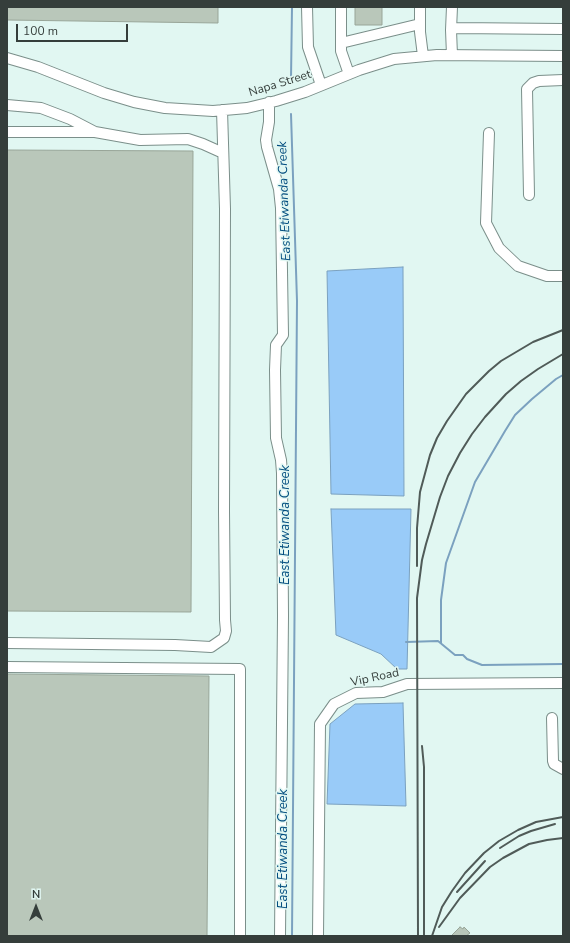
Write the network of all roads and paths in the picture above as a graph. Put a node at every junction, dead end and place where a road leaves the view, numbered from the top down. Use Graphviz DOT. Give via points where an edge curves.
graph roads {
  1 [pos="307,7"];
  2 [pos="341,7"];
  3 [pos="420,7"];
  4 [pos="452,7"];
  5 [pos="420,24"];
  6 [pos="563,29"];
  7 [pos="451,30"];
  8 [pos="341,43"];
  9 [pos="452,55"];
  10 [pos="423,56"];
  11 [pos="563,56"];
  12 [pos="7,58"];
  13 [pos="349,74"];
  14 [pos="563,80"];
  15 [pos="321,85"];
  16 [pos="272,102"];
  17 [pos="7,105"];
  18 [pos="222,110"];
  19 [pos="7,132"];
  20 [pos="95,132"];
  21 [pos="489,133"];
  22 [pos="223,153"];
  23 [pos="529,195"];
  24 [pos="563,276"];
  25 [pos="7,643"];
  26 [pos="7,667"];
  27 [pos="563,683"];
  28 [pos="552,718"];
  29 [pos="563,769"];
  30 [pos="240,936"];
  31 [pos="280,936"];
  32 [pos="318,936"];
  1 -- 15 [label="street" via="308,47"];
  2 -- 8 [label="street"];
  3 -- 5 [label="street"];
  4 -- 7 [label="street"];
  5 -- 8 [label="street"];
  5 -- 10 [label="street"];
  6 -- 7 [label="street"];
  7 -- 9 [label="street"];
  8 -- 13 [label="street" via="340,51"];
  9 -- 10 [label="street, Napa Street"];
  9 -- 11 [label="street, Napa Street"];
  10 -- 13 [label="street, Napa Street" via="394,59"];
  12 -- 18 [label="street, Napa Street" via="134,102 165,108"];
  13 -- 15 [label="street, Napa Street"];
  14 -- 23 [label="street" via="538,81 527,89"];
  15 -- 16 [label="street, Napa Street"];
  16 -- 18 [label="street, Napa Street"];
  16 -- 31 [label="street" via="266,140 279,189 281,208 283,327 283,335 276,345 275,370 276,438 282,460"];
  17 -- 20 [label="street" via="41,108"];
  18 -- 22 [label="street"];
  19 -- 20 [label="street"];
  20 -- 22 [label="street" via="140,140 188,139"];
  21 -- 24 [label="street" via="486,223 499,248 518,266 547,276"];
  22 -- 25 [label="street" via="226,631 224,638 211,647"];
  26 -- 30 [label="street" via="240,669"];
  27 -- 32 [label="street, Vip Road" via="407,684 383,692 356,693 334,704 320,724"];
  28 -- 29 [label="street" via="553,761"];
}
